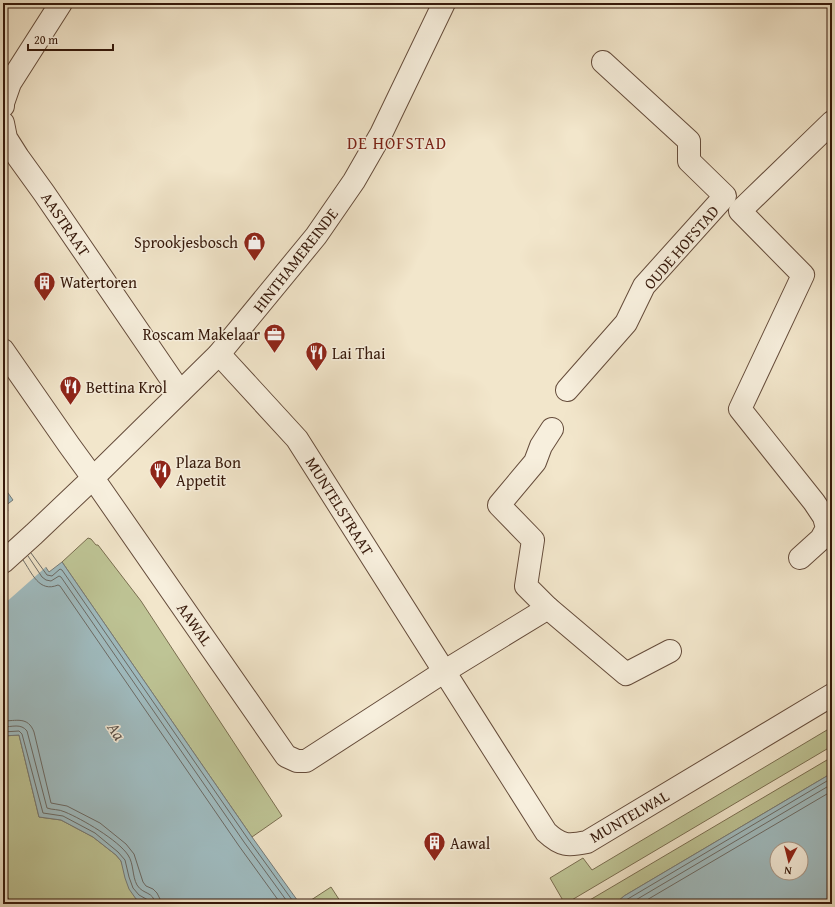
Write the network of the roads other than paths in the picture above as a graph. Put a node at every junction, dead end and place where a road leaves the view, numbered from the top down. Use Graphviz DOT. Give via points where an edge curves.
graph roads {
  1 [pos="61,3"];
  2 [pos="444,3"];
  3 [pos="603,62"];
  4 [pos="3,106"];
  5 [pos="832,122"];
  6 [pos="3,123"];
  7 [pos="732,203"];
  8 [pos="3,350"];
  9 [pos="219,354"];
  10 [pos="568,390"];
  11 [pos="180,392"];
  12 [pos="552,429"];
  13 [pos="93,478"];
  14 [pos="800,558"];
  15 [pos="3,562"];
  16 [pos="548,608"];
  17 [pos="670,652"];
  18 [pos="445,671"];
  19 [pos="832,695"];
  1 -- 4 [label="street" via="10,82"];
  2 -- 9 [label="street, HINTHAMEREINDE" via="382,134 354,181 316,236"];
  3 -- 7 [label="street, OUDE HOFSTAD" via="689,141 689,161"];
  5 -- 7 [label="street"];
  6 -- 11 [label="street, AASTRAAT" via="6,138 18,157"];
  7 -- 10 [label="street, OUDE HOFSTAD" via="644,286 626,323"];
  7 -- 14 [label="street" via="803,275 740,409 824,517 827,528 821,540"];
  8 -- 13 [label="street, AAWAL"];
  9 -- 11 [label="street, HINTHAMEREINDE"];
  9 -- 18 [label="street, MUNTELSTRAAT" via="297,439"];
  11 -- 13 [label="street, HINTHAMEREINDE"];
  12 -- 16 [label="street" via="540,446 535,462 499,505 533,540 526,586"];
  13 -- 15 [label="street, HINTHAMEREINDE"];
  13 -- 18 [label="street, AAWAL" via="286,756 297,761 306,761"];
  16 -- 17 [label="street" via="626,674"];
  16 -- 18 [label="street, AAWAL"];
  18 -- 19 [label="street, MUNTELWAL" via="546,832 563,844 574,845 587,842"];
}
